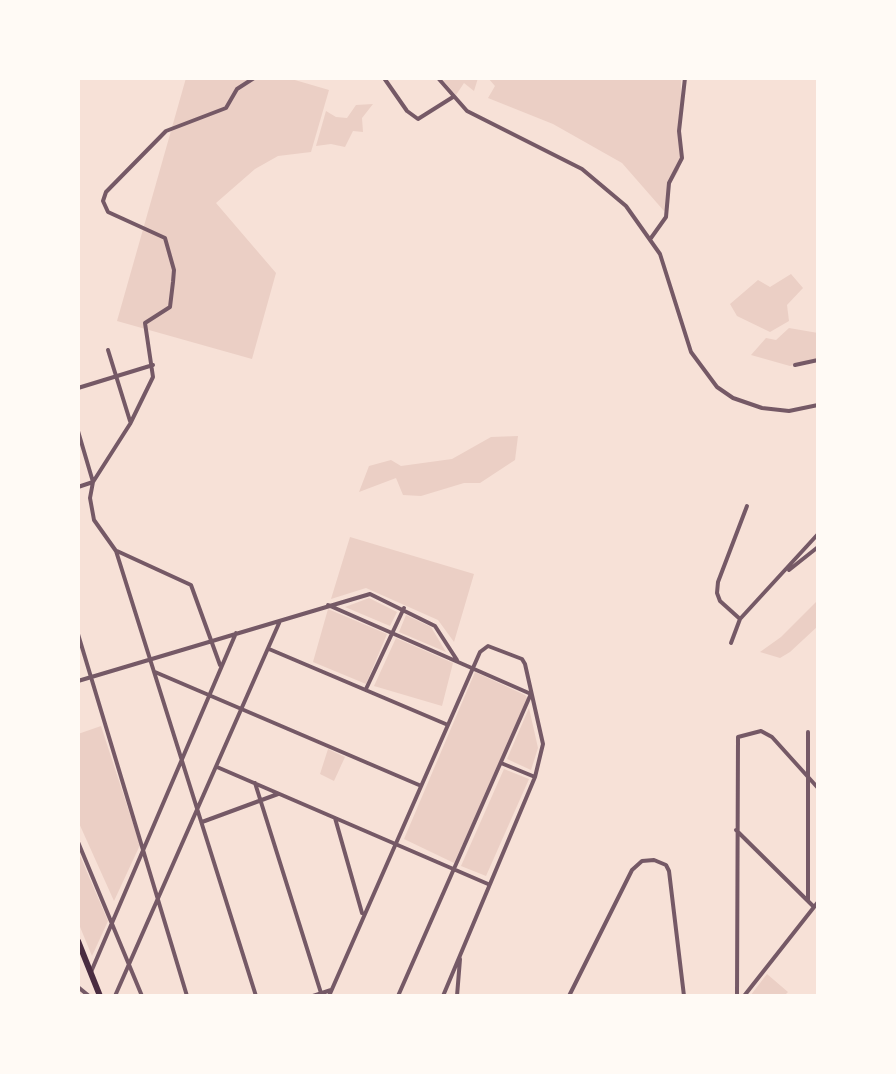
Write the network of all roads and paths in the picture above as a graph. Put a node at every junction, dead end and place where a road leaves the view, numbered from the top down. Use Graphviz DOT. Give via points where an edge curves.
graph roads {
  1 [pos="254,78"];
  2 [pos="384,78"];
  3 [pos="438,78"];
  4 [pos="685,78"];
  5 [pos="453,97"];
  6 [pos="651,238"];
  7 [pos="108,350"];
  8 [pos="818,360"];
  9 [pos="153,365"];
  10 [pos="795,365"];
  11 [pos="116,375"];
  12 [pos="78,388"];
  13 [pos="818,405"];
  14 [pos="130,424"];
  15 [pos="78,431"];
  16 [pos="93,482"];
  17 [pos="78,487"];
  18 [pos="747,506"];
  19 [pos="818,534"];
  20 [pos="818,547"];
  21 [pos="116,551"];
  22 [pos="787,571"];
  23 [pos="328,605"];
  24 [pos="404,608"];
  25 [pos="740,619"];
  26 [pos="280,621"];
  27 [pos="236,633"];
  28 [pos="392,633"];
  29 [pos="78,634"];
  30 [pos="211,639"];
  31 [pos="731,643"];
  32 [pos="269,649"];
  33 [pos="152,659"];
  34 [pos="457,660"];
  35 [pos="221,667"];
  36 [pos="473,667"];
  37 [pos="155,672"];
  38 [pos="92,677"];
  39 [pos="78,681"];
  40 [pos="366,689"];
  41 [pos="531,694"];
  42 [pos="209,695"];
  43 [pos="242,709"];
  44 [pos="448,725"];
  45 [pos="808,732"];
  46 [pos="182,758"];
  47 [pos="501,763"];
  48 [pos="217,767"];
  49 [pos="807,775"];
  50 [pos="535,777"];
  51 [pos="255,783"];
  52 [pos="419,785"];
  53 [pos="818,788"];
  54 [pos="280,794"];
  55 [pos="261,800"];
  56 [pos="198,810"];
  57 [pos="335,818"];
  58 [pos="202,822"];
  59 [pos="736,830"];
  60 [pos="78,842"];
  61 [pos="393,843"];
  62 [pos="144,845"];
  63 [pos="453,869"];
  64 [pos="488,884"];
  65 [pos="808,900"];
  66 [pos="158,902"];
  67 [pos="816,904"];
  68 [pos="362,915"];
  69 [pos="112,923"];
  70 [pos="78,941"];
  71 [pos="460,953"];
  72 [pos="129,967"];
  73 [pos="91,972"];
  74 [pos="78,987"];
  75 [pos="321,993"];
  76 [pos="330,993"];
  77 [pos="89,996"];
  78 [pos="100,996"];
  79 [pos="115,996"];
  80 [pos="142,996"];
  81 [pos="187,996"];
  82 [pos="256,996"];
  83 [pos="313,996"];
  84 [pos="398,996"];
  85 [pos="443,996"];
  86 [pos="457,996"];
  87 [pos="569,996"];
  88 [pos="684,996"];
  89 [pos="737,996"];
  90 [pos="744,996"];
  1 -- 9 [label="street" via="237,89 226,108 157,137 106,192 108,212 165,238 174,270 170,307 148,319 144,329"];
  2 -- 5 [label="street" via="418,119"];
  3 -- 5 [label="street"];
  4 -- 6 [label="street" via="679,131 682,158 669,183 666,217"];
  5 -- 6 [label="street" via="485,122 582,169 626,206"];
  6 -- 13 [label="street" via="667,270 687,341 709,379 733,398 762,408 789,411"];
  7 -- 11 [label="street"];
  8 -- 10 [label="street"];
  9 -- 11 [label="street"];
  9 -- 14 [label="street" via="153,377"];
  11 -- 12 [label="street"];
  11 -- 14 [label="street"];
  14 -- 16 [label="street"];
  15 -- 16 [label="street"];
  16 -- 17 [label="street"];
  16 -- 21 [label="street" via="94,520"];
  18 -- 25 [label="street" via="717,593"];
  19 -- 22 [label="street"];
  20 -- 22 [label="street"];
  21 -- 30 [label="street" via="191,585"];
  21 -- 33 [label="street"];
  22 -- 25 [label="street"];
  23 -- 24 [label="street" via="370,594"];
  23 -- 26 [label="street"];
  23 -- 28 [label="street"];
  24 -- 28 [label="street"];
  24 -- 34 [label="street" via="435,626"];
  25 -- 31 [label="street"];
  26 -- 27 [label="street"];
  26 -- 32 [label="street"];
  27 -- 30 [label="street"];
  27 -- 35 [label="street"];
  28 -- 34 [label="street"];
  28 -- 40 [label="street"];
  29 -- 38 [label="street"];
  30 -- 33 [label="street"];
  30 -- 35 [label="street"];
  32 -- 40 [label="street"];
  32 -- 43 [label="street"];
  33 -- 37 [label="street"];
  33 -- 38 [label="street"];
  34 -- 36 [label="street"];
  35 -- 42 [label="street"];
  36 -- 41 [label="street"];
  36 -- 41 [label="street" via="483,648 522,659"];
  36 -- 44 [label="street"];
  37 -- 42 [label="street"];
  37 -- 46 [label="street"];
  38 -- 39 [label="street"];
  38 -- 62 [label="street"];
  40 -- 44 [label="street"];
  41 -- 47 [label="street"];
  41 -- 50 [label="street" via="543,744"];
  42 -- 43 [label="street"];
  42 -- 46 [label="street"];
  43 -- 48 [label="street"];
  43 -- 52 [label="street"];
  44 -- 52 [label="street"];
  45 -- 49 [label="street"];
  46 -- 56 [label="street"];
  46 -- 62 [label="street"];
  47 -- 50 [label="street"];
  47 -- 63 [label="street"];
  48 -- 51 [label="street"];
  48 -- 56 [label="street"];
  49 -- 53 [label="street"];
  49 -- 59 [label="street" via="767,734 742,734 736,742"];
  49 -- 65 [label="street"];
  50 -- 64 [label="street"];
  51 -- 54 [label="street"];
  51 -- 55 [label="street"];
  52 -- 61 [label="street"];
  54 -- 55 [label="street"];
  54 -- 57 [label="street"];
  55 -- 58 [label="street"];
  55 -- 75 [label="street"];
  56 -- 58 [label="street"];
  56 -- 66 [label="street"];
  57 -- 61 [label="street"];
  57 -- 68 [label="street"];
  58 -- 82 [label="street"];
  59 -- 65 [label="street"];
  59 -- 89 [label="street"];
  60 -- 69 [label="street"];
  61 -- 63 [label="street"];
  61 -- 68 [label="street"];
  62 -- 66 [label="street"];
  62 -- 69 [label="street"];
  63 -- 64 [label="street"];
  63 -- 84 [label="street"];
  64 -- 71 [label="street"];
  65 -- 67 [label="street"];
  66 -- 72 [label="street"];
  66 -- 81 [label="street"];
  67 -- 90 [label="street"];
  68 -- 76 [label="street"];
  69 -- 72 [label="street"];
  69 -- 73 [label="street"];
  70 -- 73 [label="main road"];
  71 -- 85 [label="street"];
  71 -- 86 [label="street"];
  72 -- 79 [label="street"];
  72 -- 80 [label="street"];
  73 -- 78 [label="main road"];
  74 -- 77 [label="street"];
  75 -- 76 [label="street"];
  75 -- 83 [label="street"];
  87 -- 88 [label="street" via="632,870 642,861 654,860 669,871"];
}
